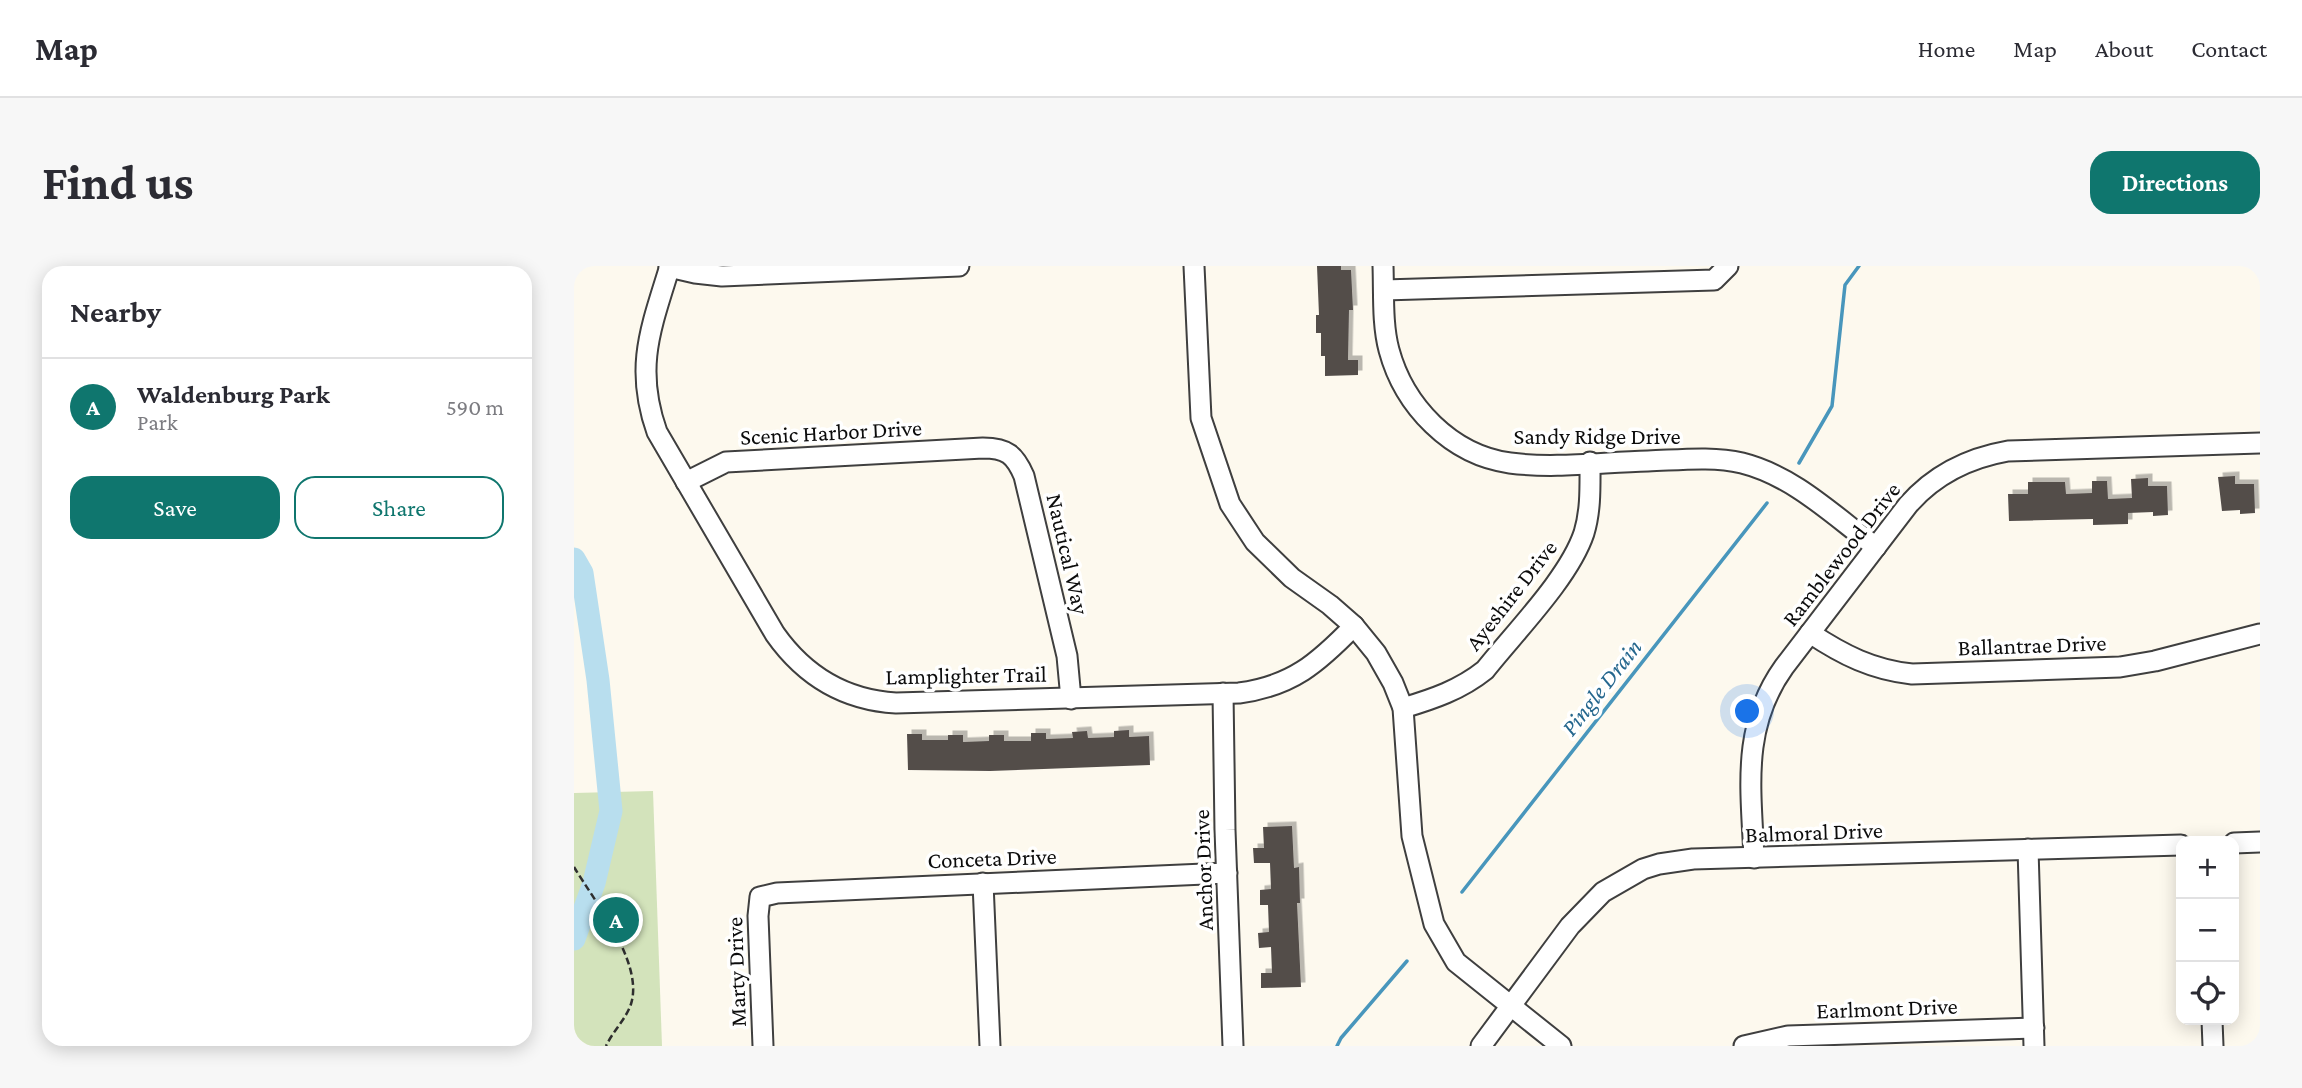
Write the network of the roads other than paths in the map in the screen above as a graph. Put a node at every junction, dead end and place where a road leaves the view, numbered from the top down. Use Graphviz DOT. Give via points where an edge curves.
graph roads {
  1 [pos="669,266"];
  2 [pos="959,266"];
  3 [pos="1194,266"];
  4 [pos="1383,266"];
  5 [pos="1533,266"];
  6 [pos="1728,266"];
  7 [pos="1528,286"];
  8 [pos="1384,290"];
  9 [pos="2260,443"];
  10 [pos="983,448"];
  11 [pos="1590,462"];
  12 [pos="686,482"];
  13 [pos="1875,547"];
  14 [pos="1354,626"];
  15 [pos="1810,633"];
  16 [pos="2260,634"];
  17 [pos="1223,693"];
  18 [pos="1071,699"];
  19 [pos="1403,708"];
  20 [pos="2260,842"];
  21 [pos="2239,843"];
  22 [pos="2176,845"];
  23 [pos="2028,849"];
  24 [pos="1754,858"];
  25 [pos="1227,873"];
  26 [pos="983,883"];
  27 [pos="760,897"];
  28 [pos="1511,1007"];
  29 [pos="2212,1025"];
  30 [pos="2034,1037"];
  31 [pos="763,1046"];
  32 [pos="990,1046"];
  33 [pos="1233,1046"];
  34 [pos="1482,1046"];
  35 [pos="1561,1046"];
  36 [pos="1744,1046"];
  37 [pos="2213,1046"];
  1 -- 2 [label="street" via="722,276"];
  1 -- 12 [label="street, Lamplighter Trail" via="650,332 645,383 657,432"];
  3 -- 14 [label="street" via="1201,418 1230,504 1255,542 1292,578"];
  4 -- 8 [label="street, Sandy Ridge Drive"];
  5 -- 7 [label="street"];
  6 -- 7 [label="street" via="1714,280"];
  7 -- 8 [label="street"];
  8 -- 11 [label="street, Sandy Ridge Drive" via="1387,336 1395,367 1414,404 1436,428 1460,445 1507,462"];
  9 -- 13 [label="street, Ramblewood Drive" via="2016,451 1977,458 1946,472 1919,493"];
  10 -- 12 [label="street, Scenic Harbor Drive" via="726,462"];
  10 -- 18 [label="street, Nautical Way" via="996,448 1016,458 1024,477 1067,656"];
  11 -- 13 [label="street, Sandy Ridge Drive" via="1706,459 1756,467 1792,484"];
  11 -- 19 [label="street, Ayeshire Drive" via="1587,520 1568,568 1485,670 1444,695"];
  12 -- 18 [label="street, Lamplighter Trail" via="775,634 794,659 823,682 848,694 885,702"];
  13 -- 15 [label="street, Ramblewood Drive"];
  14 -- 17 [label="street, Lamplighter Trail" via="1300,674 1270,687"];
  14 -- 19 [label="street" via="1386,670"];
  15 -- 16 [label="street, Ballantrae Drive" via="1866,665 1912,674 2128,666"];
  15 -- 24 [label="street, Ramblewood Drive" via="1768,692 1754,733"];
  17 -- 18 [label="street, Lamplighter Trail"];
  17 -- 25 [label="street, Anchor Drive"];
  19 -- 28 [label="street" via="1412,836 1434,924 1456,962"];
  20 -- 21 [label="street"];
  22 -- 23 [label="street, Balmoral Drive"];
  23 -- 24 [label="street, Balmoral Drive"];
  23 -- 30 [label="street"];
  24 -- 28 [label="street, Balmoral Drive" via="1659,864 1614,884 1576,920"];
  25 -- 26 [label="street, Conceta Drive"];
  25 -- 33 [label="street, Anchor Drive"];
  26 -- 27 [label="street, Conceta Drive"];
  26 -- 32 [label="street"];
  27 -- 31 [label="street, Marty Drive"];
  28 -- 34 [label="street, Balmoral Drive"];
  28 -- 35 [label="street"];
  29 -- 37 [label="street"];
  30 -- 36 [label="street, Earlmont Drive" via="1788,1036"];
}
